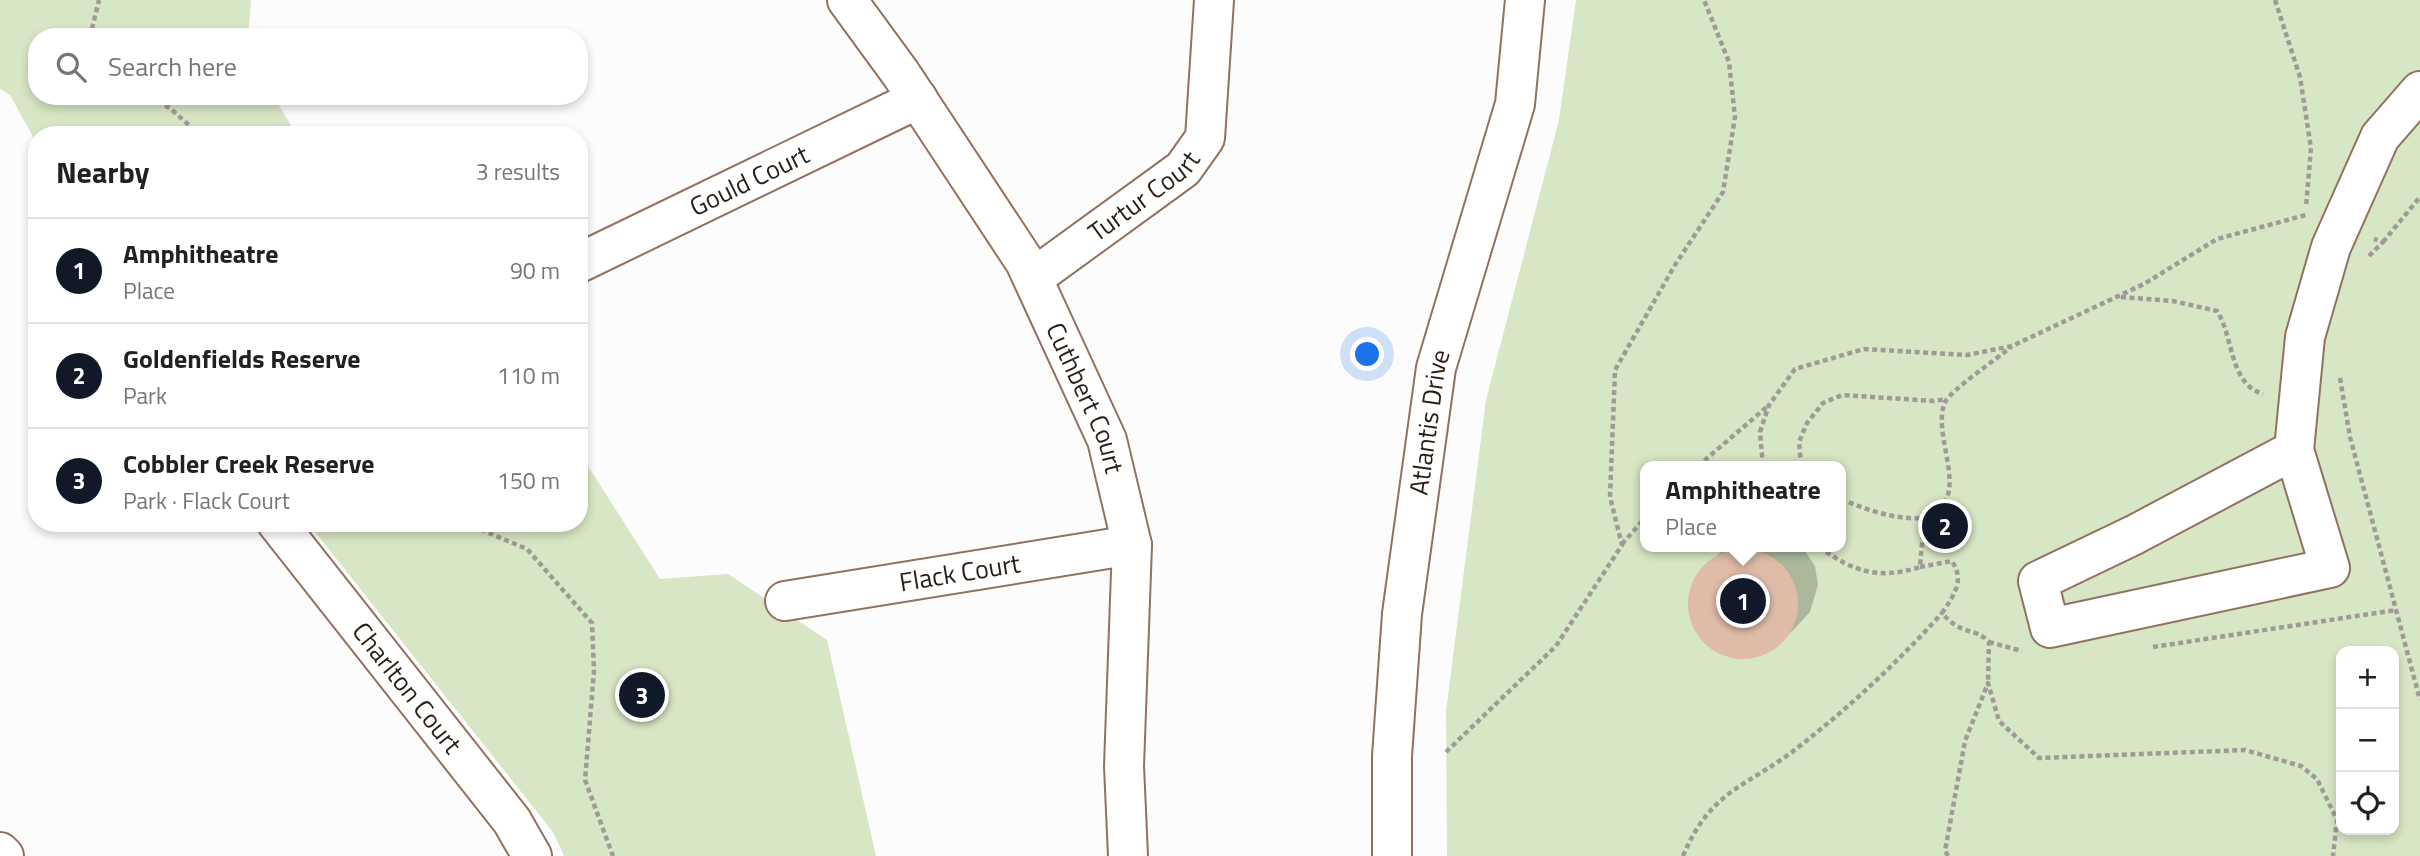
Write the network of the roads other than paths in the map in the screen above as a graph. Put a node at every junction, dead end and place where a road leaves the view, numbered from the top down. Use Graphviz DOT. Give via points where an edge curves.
graph roads {
  1 [pos="847,0"];
  2 [pos="1214,0"];
  3 [pos="1525,0"];
  4 [pos="2420,91"];
  5 [pos="918,99"];
  6 [pos="588,259"];
  7 [pos="1033,278"];
  8 [pos="2294,450"];
  9 [pos="284,532"];
  10 [pos="1132,545"];
  11 [pos="785,601"];
  12 [pos="0,852"];
  13 [pos="4,856"];
  14 [pos="532,856"];
  15 [pos="1128,856"];
  16 [pos="1392,856"];
  1 -- 5 [label="street, Cuthbert Court"];
  2 -- 7 [label="street, Turtur Court" via="1205,138 1183,169"];
  3 -- 16 [label="street, Atlantis Drive" via="1515,104 1436,368 1402,614 1392,755"];
  4 -- 8 [label="street" via="2380,136 2323,221"];
  5 -- 6 [label="street, Gould Court"];
  5 -- 7 [label="street, Cuthbert Court"];
  7 -- 10 [label="street, Cuthbert Court" via="1107,440"];
  8 -- 8 [label="street" via="2330,568 2050,628 2038,581"];
  9 -- 14 [label="street, Charlton Court" via="513,821"];
  10 -- 11 [label="street, Flack Court"];
  10 -- 15 [label="street, Cuthbert Court" via="1124,766"];
  12 -- 13 [label="street"];
}
